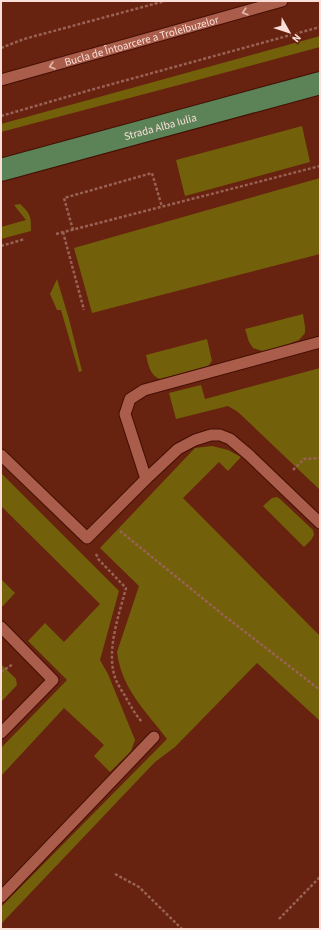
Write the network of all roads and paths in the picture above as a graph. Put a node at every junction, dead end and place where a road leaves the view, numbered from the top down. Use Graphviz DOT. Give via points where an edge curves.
graph roads {
  1 [pos="165,1"];
  2 [pos="282,1"];
  3 [pos="320,28"];
  4 [pos="1,48"];
  5 [pos="1,80"];
  6 [pos="320,83"];
  7 [pos="1,116"];
  8 [pos="320,166"];
  9 [pos="1,170"];
  10 [pos="162,207"];
  11 [pos="73,230"];
  12 [pos="63,232"];
  13 [pos="56,234"];
  14 [pos="25,239"];
  15 [pos="1,246"];
  16 [pos="84,310"];
  17 [pos="320,342"];
  18 [pos="1,455"];
  19 [pos="320,458"];
  20 [pos="146,479"];
  21 [pos="278,483"];
  22 [pos="106,519"];
  23 [pos="320,523"];
  24 [pos="87,538"];
  25 [pos="1,627"];
  26 [pos="320,690"];
  27 [pos="1,733"];
  28 [pos="154,737"];
  29 [pos="115,874"];
  30 [pos="320,877"];
  31 [pos="1,897"];
  32 [pos="279,919"];
  33 [pos="182,929"];
  1 -- 4 [label="path" via="24,39"];
  2 -- 5 [label="lane, Bucla de Întoarcere a Troleibuzelor, one-way"];
  3 -- 7 [label="path"];
  6 -- 9 [label="main road, Strada Alba Iulia"];
  8 -- 10 [label="path"];
  10 -- 11 [label="path"];
  10 -- 11 [label="path" via="152,173 64,198"];
  11 -- 12 [label="path"];
  12 -- 13 [label="path"];
  12 -- 16 [label="path"];
  14 -- 15 [label="path"];
  17 -- 20 [label="lane" via="144,390 130,399 126,414"];
  18 -- 24 [label="lane"];
  19 -- 21 [label="path" via="304,459"];
  20 -- 21 [label="lane" via="178,449 195,440 220,435 230,439"];
  20 -- 22 [label="lane"];
  21 -- 23 [label="lane"];
  22 -- 24 [label="lane"];
  22 -- 26 [label="path"];
  24 -- 28 [label="path" via="99,560 126,588 114,638 112,664 116,680 135,715"];
  25 -- 27 [label="lane" via="53,680"];
  28 -- 31 [label="lane"];
  29 -- 33 [label="path" via="139,887"];
  30 -- 32 [label="path"];
}
